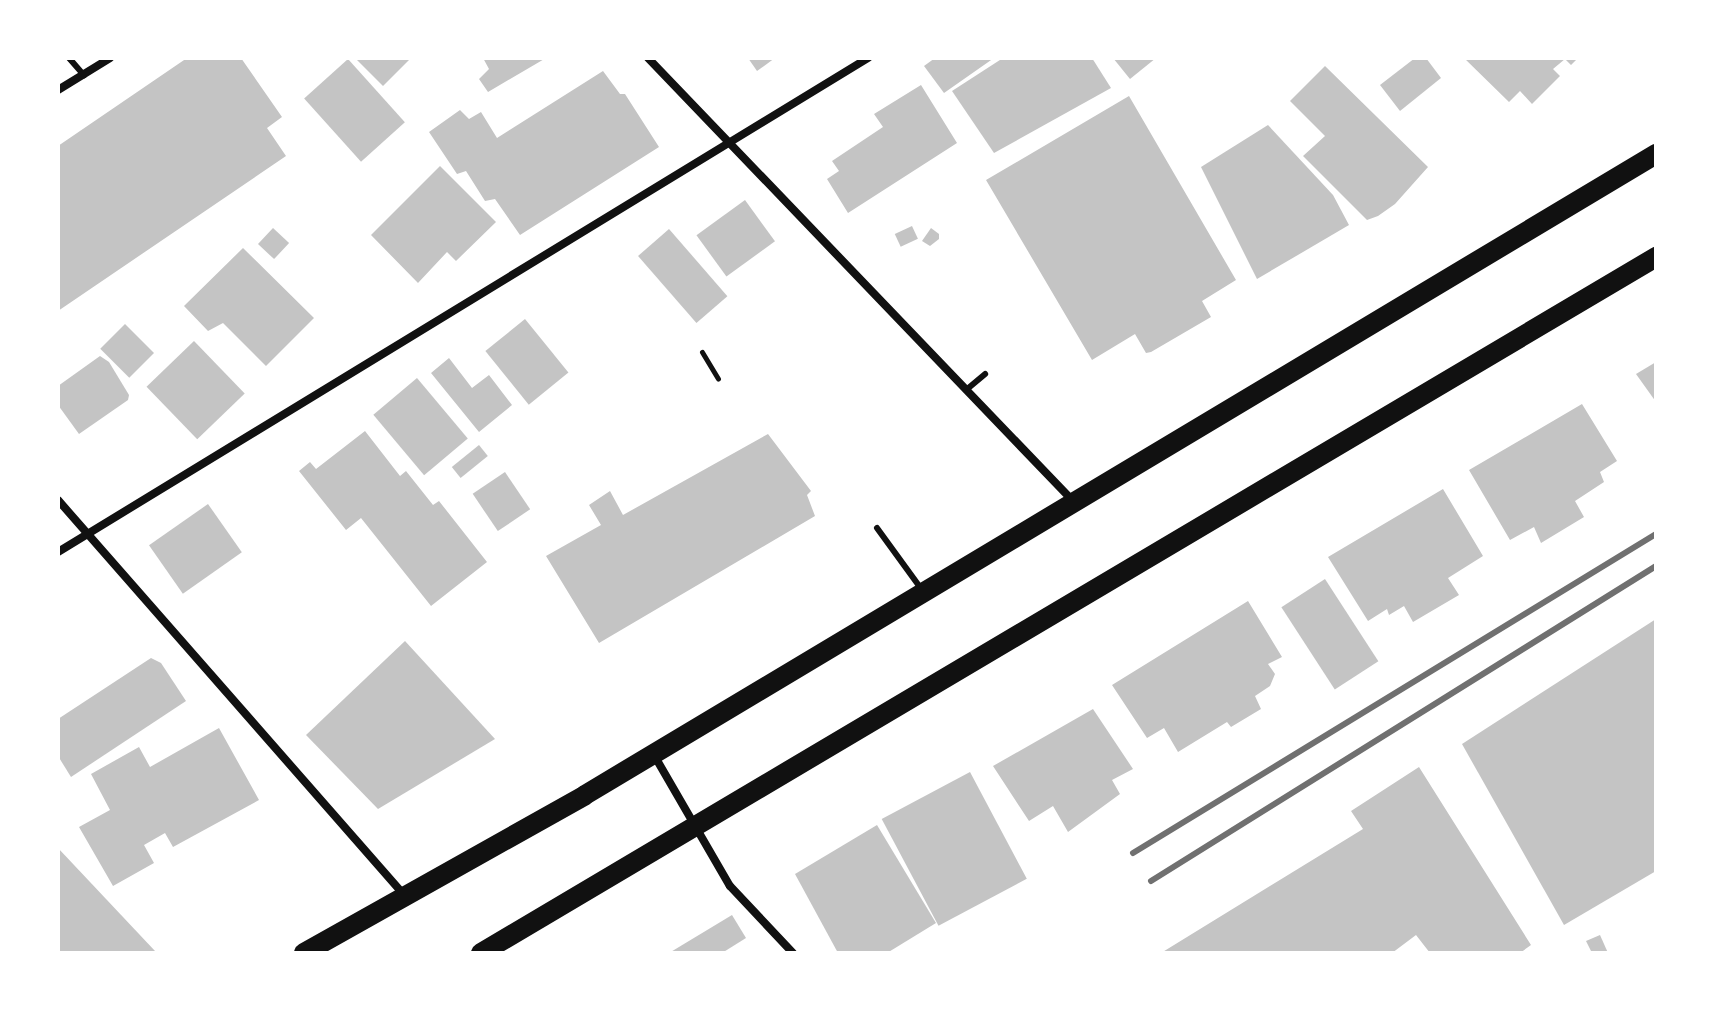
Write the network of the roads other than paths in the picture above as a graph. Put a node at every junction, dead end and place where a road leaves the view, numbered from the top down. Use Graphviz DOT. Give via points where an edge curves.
graph roads {
  1 [pos="69,58"];
  2 [pos="110,58"];
  3 [pos="648,58"];
  4 [pos="868,58"];
  5 [pos="84,75"];
  6 [pos="58,90"];
  7 [pos="729,141"];
  8 [pos="1656,154"];
  9 [pos="1656,257"];
  10 [pos="985,374"];
  11 [pos="966,390"];
  12 [pos="58,500"];
  13 [pos="1075,504"];
  14 [pos="877,528"];
  15 [pos="87,534"];
  16 [pos="58,552"];
  17 [pos="924,593"];
  18 [pos="653,753"];
  19 [pos="695,827"];
  20 [pos="405,896"];
  21 [pos="304,953"];
  22 [pos="481,953"];
  23 [pos="793,953"];
  1 -- 5 [label="lane"];
  2 -- 5 [label="street"];
  3 -- 7 [label="street"];
  4 -- 7 [label="street"];
  5 -- 6 [label="street"];
  7 -- 11 [label="street"];
  7 -- 15 [label="street"];
  8 -- 13 [label="main road"];
  9 -- 19 [label="main road"];
  10 -- 11 [label="lane"];
  11 -- 13 [label="street"];
  12 -- 15 [label="street"];
  13 -- 17 [label="main road"];
  14 -- 17 [label="lane"];
  15 -- 16 [label="street"];
  15 -- 20 [label="street"];
  17 -- 18 [label="main road"];
  18 -- 19 [label="street"];
  18 -- 20 [label="main road"];
  19 -- 22 [label="main road"];
  19 -- 23 [label="street" via="730,886"];
  20 -- 21 [label="main road"];
}
